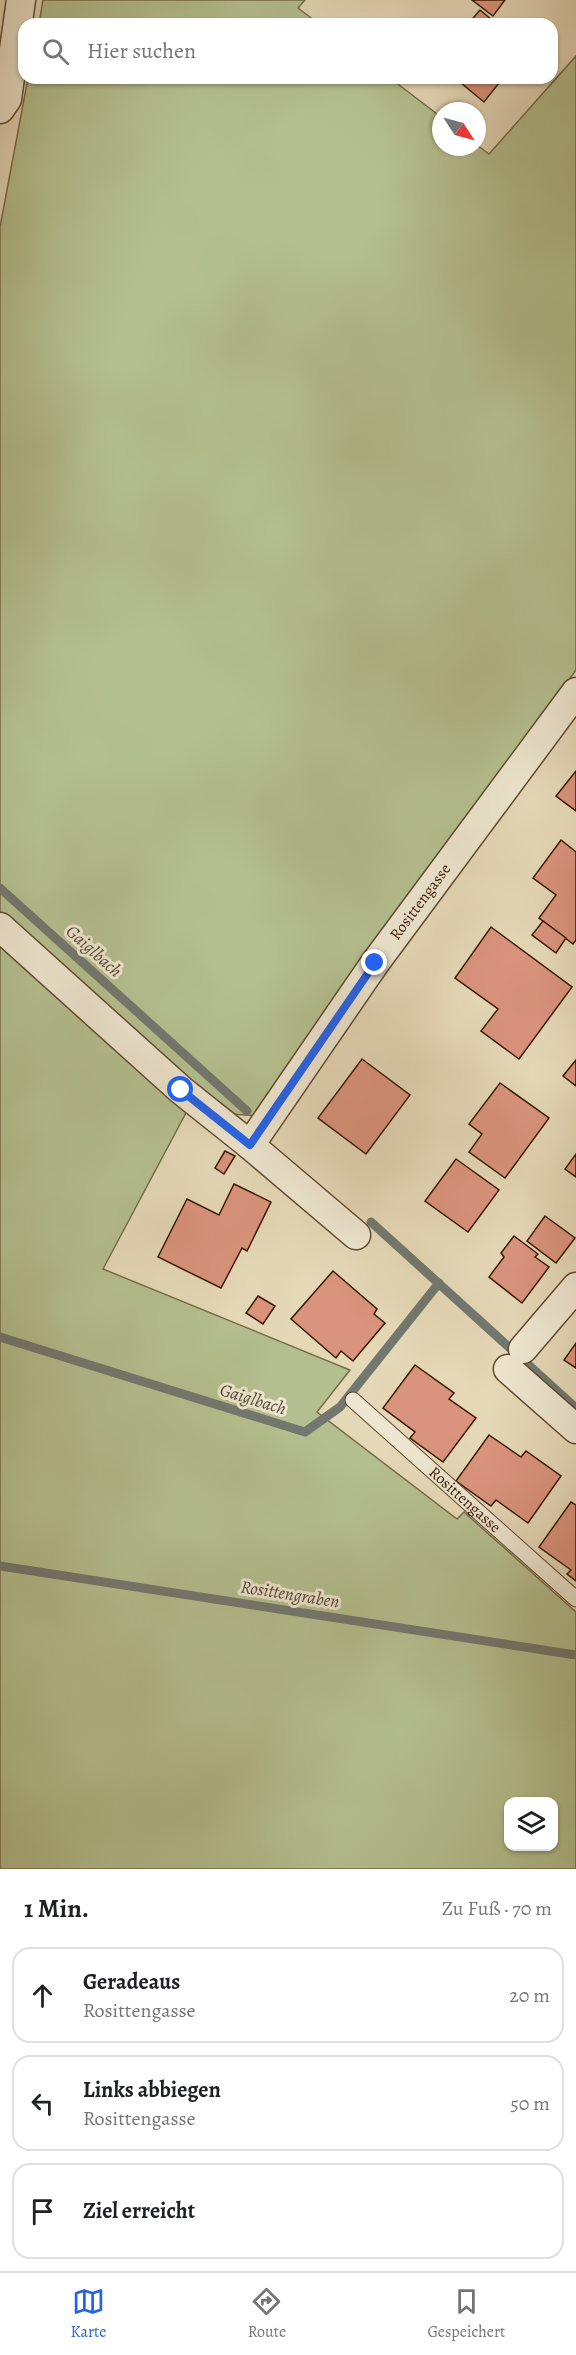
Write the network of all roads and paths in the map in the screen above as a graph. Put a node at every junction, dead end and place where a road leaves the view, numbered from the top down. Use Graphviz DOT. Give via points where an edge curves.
graph roads {
  1 [pos="21,0"];
  2 [pos="18,18"];
  3 [pos="18,21"];
  4 [pos="0,109"];
  5 [pos="576,692"];
  6 [pos="0,927"];
  7 [pos="250,1145"];
  8 [pos="356,1235"];
  9 [pos="576,1287"];
  10 [pos="353,1400"];
  11 [pos="576,1429"];
  12 [pos="576,1599"];
  1 -- 2 [label="street"];
  3 -- 4 [label="street" via="7,99"];
  5 -- 7 [label="street, Rosittengasse" via="375,963"];
  6 -- 7 [label="street" via="181,1090"];
  7 -- 8 [label="street"];
  9 -- 11 [label="street" via="515,1359"];
  10 -- 12 [label="lane, Rosittengasse"];
}
